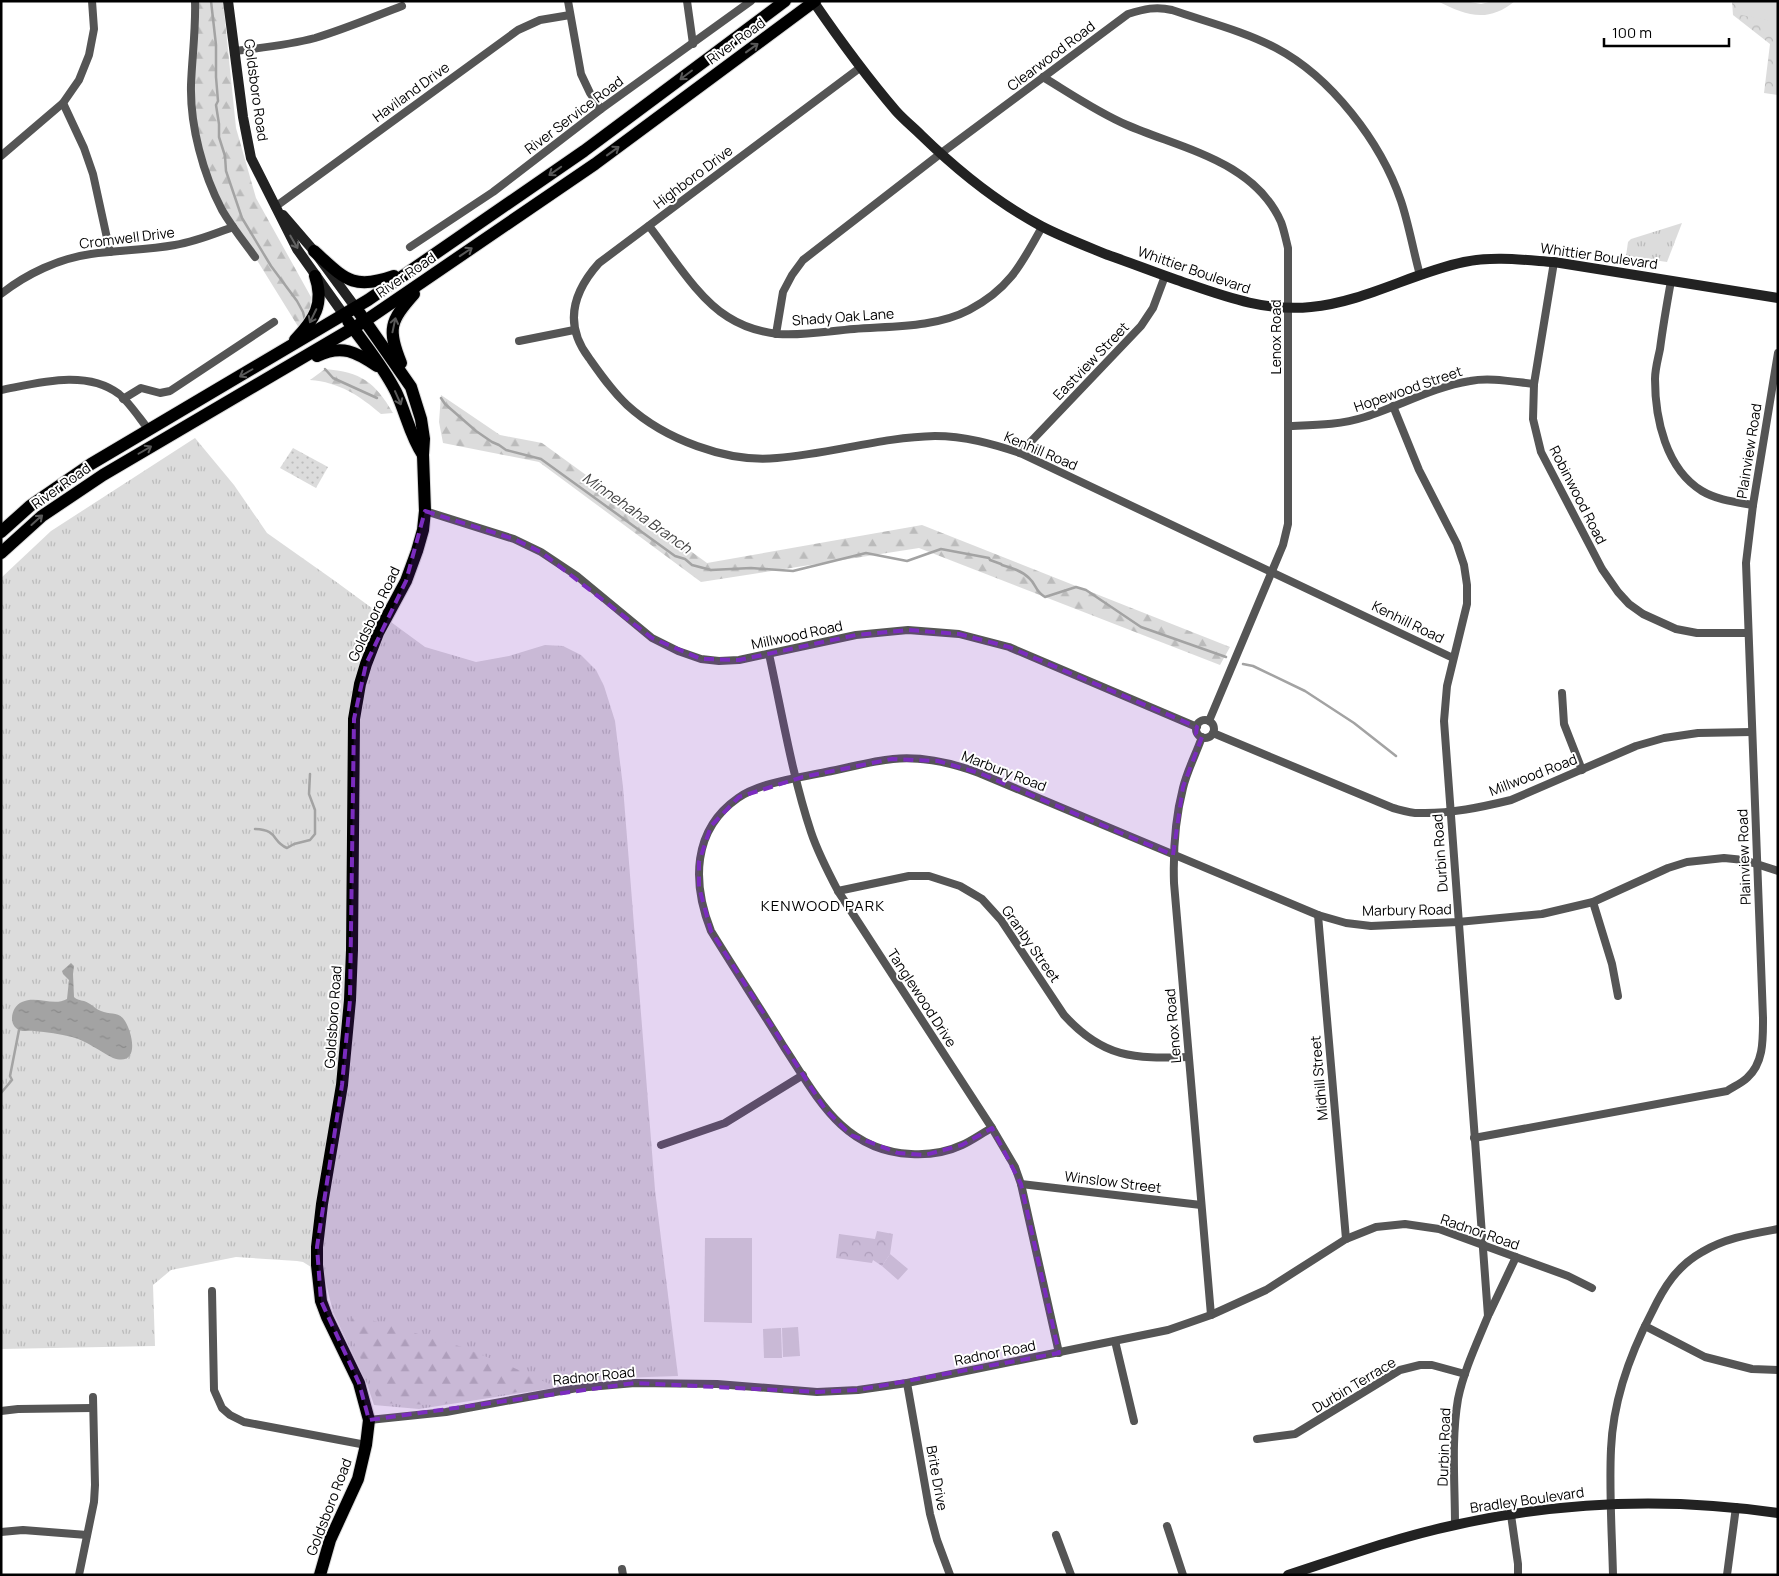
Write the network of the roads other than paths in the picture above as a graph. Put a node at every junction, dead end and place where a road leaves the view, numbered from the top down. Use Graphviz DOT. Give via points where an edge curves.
graph roads {
  1 [pos="92,1"];
  2 [pos="195,1"];
  3 [pos="228,1"];
  4 [pos="568,1"];
  5 [pos="687,1"];
  6 [pos="751,1"];
  7 [pos="785,1"];
  8 [pos="814,2"];
  9 [pos="402,6"];
  10 [pos="570,15"];
  11 [pos="694,44"];
  12 [pos="235,51"];
  13 [pos="861,67"];
  14 [pos="1044,77"];
  15 [pos="62,103"];
  16 [pos="601,109"];
  17 [pos="940,154"];
  18 [pos="1,156"];
  19 [pos="275,207"];
  20 [pos="649,226"];
  21 [pos="1042,226"];
  22 [pos="233,227"];
  23 [pos="410,247"];
  24 [pos="314,251"];
  25 [pos="110,252"];
  26 [pos="255,257"];
  27 [pos="1554,262"];
  28 [pos="450,263"];
  29 [pos="411,270"];
  30 [pos="1420,275"];
  31 [pos="315,276"];
  32 [pos="1166,276"];
  33 [pos="1670,281"];
  34 [pos="1,294"];
  35 [pos="1778,298"];
  36 [pos="356,308"];
  37 [pos="1289,308"];
  38 [pos="344,315"];
  39 [pos="365,321"];
  40 [pos="274,322"];
  41 [pos="353,328"];
  42 [pos="574,330"];
  43 [pos="776,334"];
  44 [pos="519,341"];
  45 [pos="288,349"];
  46 [pos="1778,353"];
  47 [pos="384,370"];
  48 [pos="280,371"];
  49 [pos="1534,384"];
  50 [pos="411,387"];
  51 [pos="1,390"];
  52 [pos="123,399"];
  53 [pos="1393,406"];
  54 [pos="1289,426"];
  55 [pos="149,430"];
  56 [pos="1020,453"];
  57 [pos="423,456"];
  58 [pos="1753,505"];
  59 [pos="425,511"];
  60 [pos="1,532"];
  61 [pos="1,553"];
  62 [pos="1272,571"];
  63 [pos="1748,633"];
  64 [pos="769,654"];
  65 [pos="1453,658"];
  66 [pos="1562,693"];
  67 [pos="1209,721"];
  68 [pos="1197,727"];
  69 [pos="1752,732"];
  70 [pos="1213,733"];
  71 [pos="1202,737"];
  72 [pos="1582,770"];
  73 [pos="796,778"];
  74 [pos="1450,811"];
  75 [pos="1173,855"];
  76 [pos="1757,864"];
  77 [pos="1778,871"];
  78 [pos="838,891"];
  79 [pos="1593,902"];
  80 [pos="1318,915"];
  81 [pos="1458,922"];
  82 [pos="1618,996"];
  83 [pos="1188,1057"];
  84 [pos="802,1075"];
  85 [pos="992,1128"];
  86 [pos="1474,1138"];
  87 [pos="661,1145"];
  88 [pos="1021,1184"];
  89 [pos="1201,1205"];
  90 [pos="1778,1230"];
  91 [pos="1346,1239"];
  92 [pos="1482,1245"];
  93 [pos="1516,1257"];
  94 [pos="1592,1288"];
  95 [pos="212,1291"];
  96 [pos="1211,1316"];
  97 [pos="1488,1316"];
  98 [pos="1645,1326"];
  99 [pos="1115,1341"];
  100 [pos="1059,1353"];
  101 [pos="1778,1370"];
  102 [pos="1465,1374"];
  103 [pos="907,1383"];
  104 [pos="93,1396"];
  105 [pos="92,1408"];
  106 [pos="1,1411"];
  107 [pos="368,1420"];
  108 [pos="1134,1421"];
  109 [pos="1257,1439"];
  110 [pos="366,1445"];
  111 [pos="1611,1503"];
  112 [pos="1736,1507"];
  113 [pos="1778,1513"];
  114 [pos="1511,1515"];
  115 [pos="1456,1525"];
  116 [pos="1167,1526"];
  117 [pos="1,1532"];
  118 [pos="87,1534"];
  119 [pos="1056,1535"];
  120 [pos="79,1575"];
  121 [pos="320,1575"];
  122 [pos="950,1575"];
  123 [pos="1071,1575"];
  124 [pos="1183,1575"];
  125 [pos="1288,1575"];
  126 [pos="1518,1575"];
  127 [pos="1613,1575"];
  128 [pos="1727,1575"];
  1 -- 15 [label="street" via="94,29 89,55 79,80"];
  2 -- 22 [label="street" via="191,87 195,135 211,185"];
  3 -- 12 [label="street, Goldsboro Road"];
  4 -- 10 [label="street"];
  5 -- 11 [label="street"];
  6 -- 11 [label="street, River Service Road"];
  7 -- 29 [label="main road, River Road, one-way" via="584,151"];
  8 -- 13 [label="street, Whittier Boulevard"];
  28 -- 8 [label="main road, River Road, one-way" via="595,164"];
  9 -- 12 [label="street" via="313,38"];
  10 -- 16 [label="street" via="581,74"];
  10 -- 19 [label="street, Haviland Drive" via="540,20 518,30"];
  11 -- 16 [label="street, River Service Road"];
  12 -- 19 [label="street, Goldsboro Road" via="251,158"];
  13 -- 17 [label="street, Whittier Boulevard" via="897,112"];
  13 -- 20 [label="street, Highboro Drive"];
  14 -- 17 [label="street, Clearwood Road"];
  14 -- 30 [label="street, Clearwood Road" via="1128,14 1144,8 1172,10 1275,48 1304,66 1341,100 1382,158 1401,201"];
  14 -- 37 [label="street, Lenox Road" via="1098,111 1224,163 1248,178 1268,201 1281,223 1288,248"];
  15 -- 18 [label="street"];
  15 -- 25 [label="street" via="93,174"];
  16 -- 23 [label="street, River Service Road" via="493,192"];
  17 -- 21 [label="street, Whittier Boulevard" via="999,200"];
  17 -- 43 [label="street, Clearwood Road" via="803,260 783,292"];
  19 -- 24 [label="street, Goldsboro Road"];
  19 -- 31 [label="street, Goldsboro Road, one-way"];
  20 -- 42 [label="street, Highboro Drive" via="599,263 586,278 575,305"];
  20 -- 43 [label="street, Shady Oak Lane" via="714,306 744,325"];
  21 -- 32 [label="street, Whittier Boulevard"];
  21 -- 43 [label="street, Shady Oak Lane" via="1013,276 968,311 917,324"];
  22 -- 25 [label="street, Cromwell Drive" via="175,245"];
  22 -- 26 [label="street"];
  24 -- 29 [label="main road" via="354,282 380,281"];
  24 -- 36 [label="street, Goldsboro Road"];
  25 -- 34 [label="street, Cromwell Drive" via="70,258 30,274"];
  27 -- 30 [label="street, Whittier Boulevard" via="1464,262"];
  27 -- 33 [label="street, Whittier Boulevard"];
  27 -- 49 [label="street, Robinwood Road"];
  28 -- 39 [label="main road, River Road"];
  50 -- 28 [label="main road, one-way" via="392,341 393,323 400,309 418,289"];
  29 -- 36 [label="main road, River Road"];
  30 -- 37 [label="street, Whittier Boulevard" via="1336,304"];
  31 -- 38 [label="street, Goldsboro Road"];
  31 -- 45 [label="main road, one-way" via="319,288 317,310"];
  32 -- 37 [label="street, Whittier Boulevard" via="1241,302"];
  32 -- 56 [label="street, Eastview Street" via="1142,326"];
  33 -- 35 [label="street, Whittier Boulevard"];
  33 -- 58 [label="street" via="1655,378 1657,412 1665,441 1678,468 1703,492"];
  36 -- 38 [label="main road, River Road"];
  36 -- 39 [label="main road, Goldsboro Road"];
  37 -- 54 [label="street, Lenox Road"];
  38 -- 41 [label="main road, Goldsboro Road"];
  38 -- 45 [label="main road, River Road"];
  39 -- 41 [label="main road, River Road"];
  39 -- 50 [label="main road, Goldsboro Road"];
  40 -- 52 [label="street" via="170,391 160,393 141,388"];
  41 -- 47 [label="main road, Goldsboro Road"];
  41 -- 48 [label="main road, River Road"];
  42 -- 44 [label="street"];
  42 -- 56 [label="street, Kenhill Road" via="584,351 627,405 669,434 710,450 776,459 936,436 984,441"];
  45 -- 55 [label="main road, River Road, one-way"];
  46 -- 58 [label="street, Plainview Road"];
  47 -- 48 [label="main road" via="355,352 335,350"];
  47 -- 57 [label="main road, Goldsboro Road, one-way" via="405,413 414,443"];
  61 -- 48 [label="main road, River Road, one-way" via="42,516 103,475"];
  49 -- 53 [label="street, Hopewood Street" via="1471,380"];
  49 -- 63 [label="street, Robinwood Road" via="1533,419 1541,452 1602,569 1618,592 1643,614 1676,629 1696,633"];
  50 -- 57 [label="main road, Goldsboro Road" via="421,419"];
  51 -- 52 [label="street" via="75,379 102,385"];
  52 -- 55 [label="street"];
  53 -- 54 [label="street, Hopewood Street" via="1346,422"];
  53 -- 65 [label="street, Durbin Road" via="1418,470 1457,544 1464,565 1467,604"];
  54 -- 62 [label="street, Lenox Road" via="1288,524"];
  55 -- 60 [label="main road, River Road" via="30,506"];
  56 -- 62 [label="street, Kenhill Road"];
  57 -- 59 [label="main road, Goldsboro Road"];
  58 -- 63 [label="street, Plainview Road" via="1746,563"];
  59 -- 64 [label="street, Millwood Road" via="514,539 541,552 577,576 652,638 678,651 719,661"];
  59 -- 107 [label="main road, Goldsboro Road" via="423,530 406,581 378,633 366,664 354,719 350,1000 342,1085 317,1247 321,1301 359,1383"];
  62 -- 65 [label="street, Kenhill Road"];
  62 -- 67 [label="street, Lenox Road"];
  63 -- 69 [label="street, Plainview Road"];
  64 -- 68 [label="street, Millwood Road" via="856,635 908,630 959,634 1009,647"];
  64 -- 73 [label="street, Tanglewood Drive"];
  65 -- 74 [label="street, Durbin Road" via="1444,721"];
  66 -- 72 [label="street" via="1564,724"];
  67 -- 68 [label="street" via="1200,722"];
  67 -- 70 [label="street" via="1214,728"];
  68 -- 71 [label="street"];
  69 -- 72 [label="street, Millwood Road" via="1698,733 1664,738 1636,746"];
  69 -- 76 [label="street, Plainview Road"];
  70 -- 71 [label="street" via="1207,738"];
  70 -- 74 [label="street, Millwood Road" via="1392,808 1418,814"];
  71 -- 75 [label="street, Lenox Road" via="1183,787"];
  72 -- 74 [label="street, Millwood Road" via="1511,800"];
  73 -- 75 [label="street, Marbury Road" via="892,759 938,761 979,773"];
  73 -- 78 [label="street, Tanglewood Drive" via="810,832"];
  73 -- 84 [label="street, Marbury Road" via="739,797 720,813 705,840 699,862 698,887 711,931"];
  74 -- 81 [label="street, Durbin Road"];
  75 -- 80 [label="street, Marbury Road"];
  75 -- 83 [label="street, Lenox Road"];
  76 -- 77 [label="street, Marbury Road"];
  76 -- 79 [label="street, Marbury Road" via="1724,858 1687,862"];
  76 -- 86 [label="street, Plainview Road" via="1763,1047 1757,1066 1747,1078 1727,1091"];
  78 -- 83 [label="street, Granby Street" via="909,876 929,876 960,886 982,899 1001,920 1076,1028 1113,1051 1134,1057"];
  78 -- 85 [label="street, Tanglewood Drive"];
  79 -- 81 [label="street, Marbury Road" via="1542,914"];
  79 -- 82 [label="street"];
  80 -- 81 [label="street, Marbury Road" via="1371,926"];
  80 -- 91 [label="street, Midhill Street"];
  81 -- 86 [label="street, Durbin Road"];
  83 -- 89 [label="street, Lenox Road"];
  84 -- 85 [label="street, Marbury Road" via="825,1109 851,1135 898,1154 925,1155 962,1145"];
  84 -- 87 [label="street" via="725,1123"];
  85 -- 88 [label="street, Tanglewood Drive"];
  86 -- 92 [label="street, Durbin Road"];
  88 -- 89 [label="street, Winslow Street"];
  88 -- 100 [label="street, Tanglewood Drive"];
  89 -- 96 [label="street, Lenox Road"];
  90 -- 98 [label="street" via="1733,1238 1688,1261 1665,1287"];
  91 -- 92 [label="street, Radnor Road" via="1376,1227 1405,1224 1439,1229"];
  91 -- 96 [label="street, Radnor Road" via="1266,1290"];
  92 -- 93 [label="street, Radnor Road"];
  92 -- 97 [label="street, Durbin Road"];
  93 -- 94 [label="street, Radnor Road"];
  93 -- 97 [label="street, Durbin Road"];
  95 -- 110 [label="street" via="214,1390 222,1408 244,1422"];
  96 -- 99 [label="street, Radnor Road" via="1168,1330"];
  97 -- 102 [label="street, Durbin Road"];
  98 -- 101 [label="street" via="1705,1357 1752,1370"];
  98 -- 111 [label="street" via="1627,1368 1616,1413 1611,1448"];
  99 -- 100 [label="street, Radnor Road"];
  99 -- 108 [label="street"];
  100 -- 103 [label="street, Radnor Road"];
  102 -- 109 [label="street, Durbin Terrace" via="1432,1365 1400,1370 1295,1434"];
  102 -- 115 [label="street, Durbin Road" via="1454,1424"];
  103 -- 107 [label="street, Radnor Road" via="817,1392 717,1384 635,1384 577,1388 446,1412"];
  103 -- 122 [label="street, Brite Drive" via="930,1514"];
  104 -- 105 [label="street"];
  105 -- 106 [label="street"];
  105 -- 118 [label="street" via="95,1485"];
  107 -- 110 [label="main road, Goldsboro Road"];
  110 -- 121 [label="main road, Goldsboro Road" via="358,1479 330,1540"];
  111 -- 112 [label="street, Bradley Boulevard"];
  111 -- 114 [label="street, Bradley Boulevard"];
  111 -- 127 [label="street"];
  112 -- 113 [label="street, Bradley Boulevard"];
  112 -- 128 [label="street"];
  114 -- 115 [label="street, Bradley Boulevard"];
  114 -- 126 [label="street"];
  115 -- 125 [label="street, Bradley Boulevard" via="1410,1536"];
  116 -- 124 [label="street"];
  117 -- 118 [label="street" via="23,1530"];
  118 -- 120 [label="street"];
  119 -- 123 [label="street"];
}
